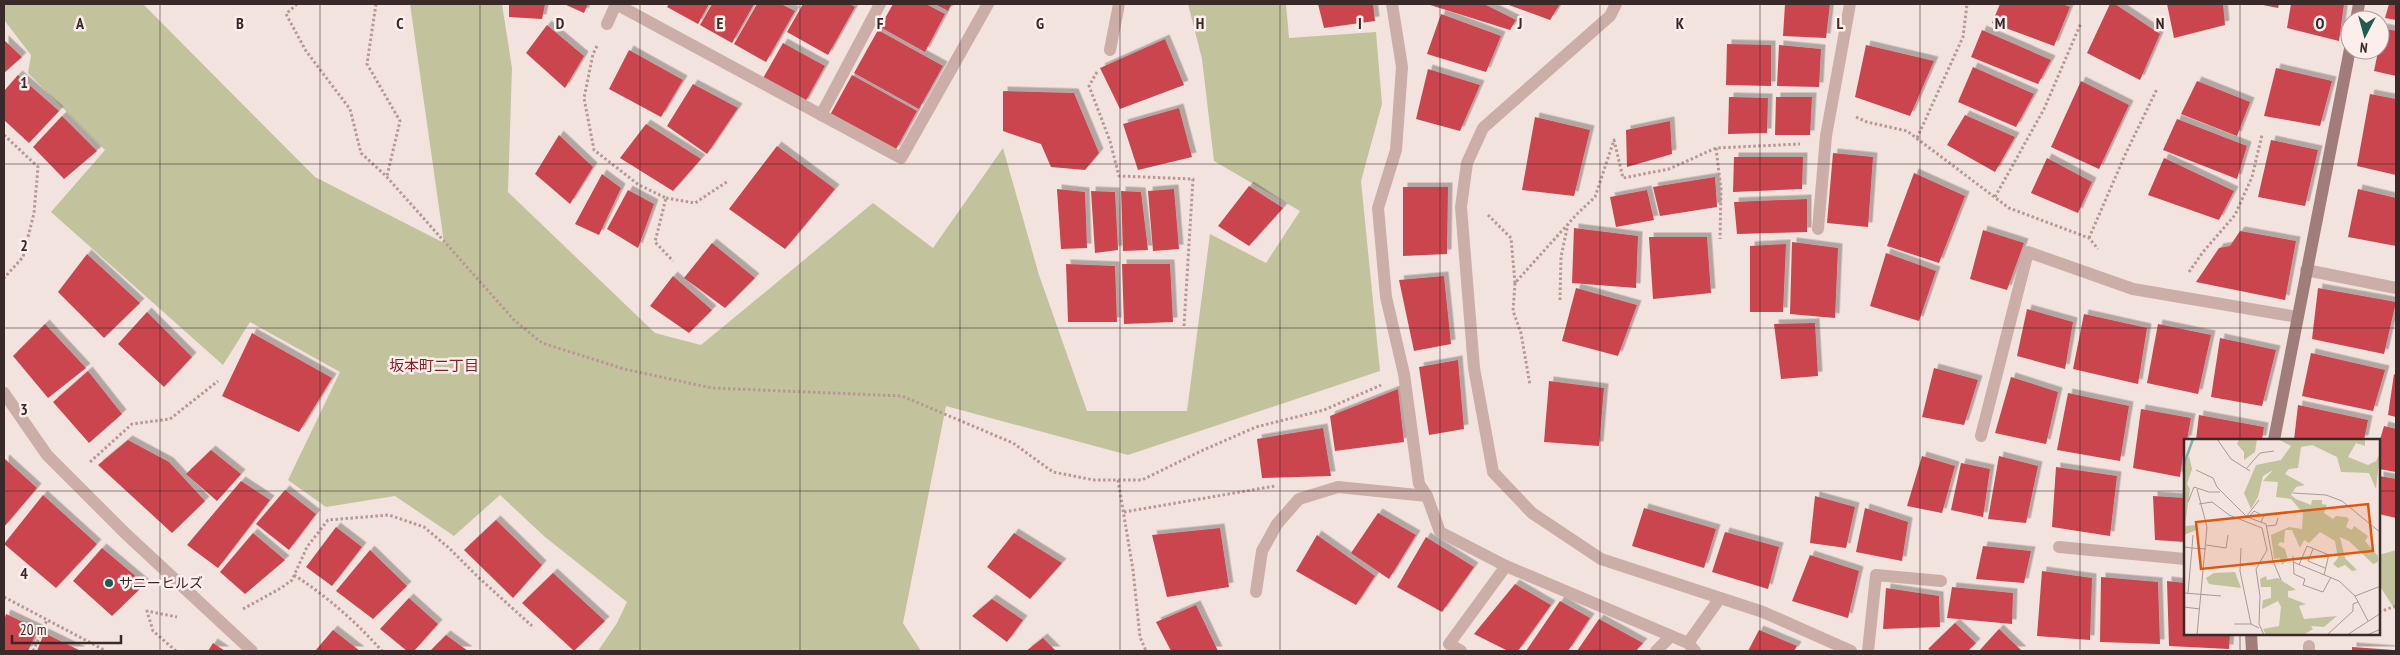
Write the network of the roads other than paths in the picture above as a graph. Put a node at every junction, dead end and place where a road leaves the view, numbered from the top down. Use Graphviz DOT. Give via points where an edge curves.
graph roads {
  1 [pos="616,4"];
  2 [pos="880,4"];
  3 [pos="988,4"];
  4 [pos="1119,4"];
  5 [pos="1392,4"];
  6 [pos="1616,4"];
  7 [pos="1850,4"];
  8 [pos="606,24"];
  9 [pos="1110,50"];
  10 [pos="2348,60"];
  11 [pos="821,115"];
  12 [pos="1818,229"];
  13 [pos="2306,270"];
  14 [pos="2396,288"];
  15 [pos="2298,317"];
  16 [pos="4,393"];
  17 [pos="1981,436"];
  18 [pos="2274,439"];
  19 [pos="1427,496"];
  20 [pos="2059,547"];
  21 [pos="2184,559"];
  22 [pos="1506,566"];
  23 [pos="1940,581"];
  24 [pos="1256,592"];
  25 [pos="1720,598"];
  26 [pos="2251,635"];
  27 [pos="1671,636"];
  28 [pos="1692,647"];
  29 [pos="252,651"];
  30 [pos="1461,651"];
  31 [pos="1656,651"];
  32 [pos="1851,651"];
  33 [pos="1868,651"];
  34 [pos="2252,651"];
  1 -- 8 [label="street"];
  1 -- 11 [label="street"];
  2 -- 11 [label="street"];
  3 -- 11 [label="street" via="901,158"];
  4 -- 9 [label="street"];
  5 -- 19 [label="street" via="1402,76 1396,150 1378,208 1386,297 1404,374 1419,484"];
  6 -- 25 [label="street" via="1610,16 1483,128 1467,163 1461,207 1474,368 1493,472 1532,513 1601,559"];
  7 -- 12 [label="street" via="1825,140"];
  10 -- 13 [label="street"];
  13 -- 14 [label="street"];
  13 -- 15 [label="street"];
  15 -- 17 [label="street" via="2134,289 2028,252"];
  15 -- 18 [label="street"];
  16 -- 29 [label="street" via="47,455 126,534"];
  19 -- 22 [label="street" via="1440,532"];
  19 -- 24 [label="street" via="1338,487 1299,499 1277,524 1262,551"];
  20 -- 21 [label="street"];
  22 -- 27 [label="street"];
  22 -- 30 [label="street" via="1449,644"];
  23 -- 33 [label="street" via="1876,574"];
  25 -- 28 [label="street"];
  25 -- 32 [label="street" via="1763,612"];
  26 -- 34 [label="street"];
  27 -- 28 [label="street"];
  27 -- 31 [label="street"];
}
